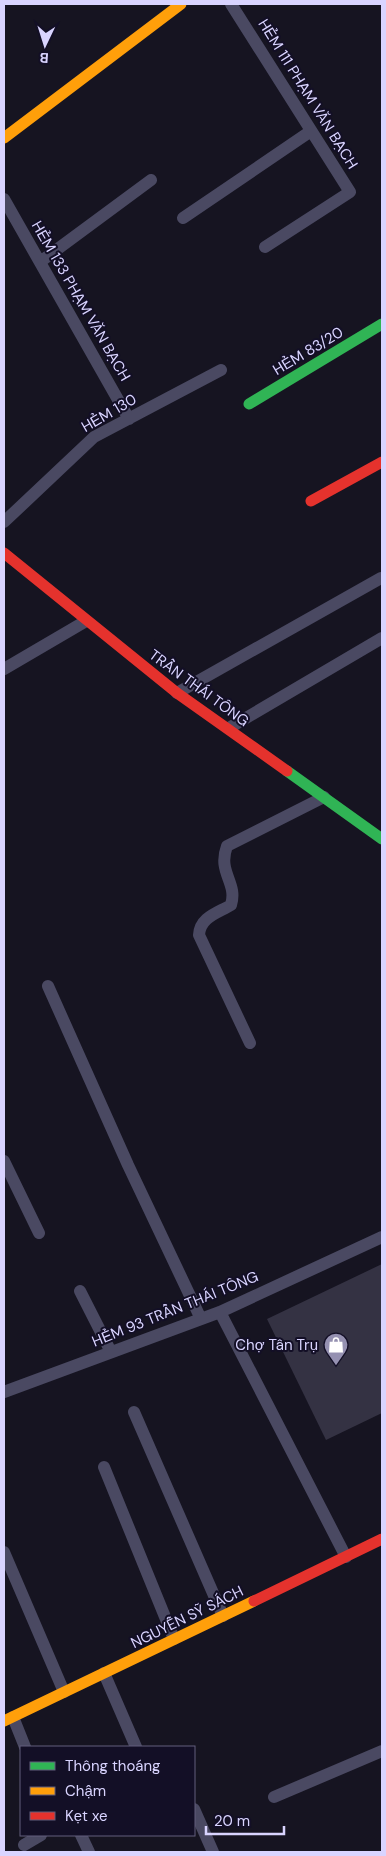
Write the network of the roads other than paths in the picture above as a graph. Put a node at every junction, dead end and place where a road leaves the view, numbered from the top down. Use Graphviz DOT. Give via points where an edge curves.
graph roads {
  1 [pos="181,4"];
  2 [pos="232,4"];
  3 [pos="311,130"];
  4 [pos="4,138"];
  5 [pos="151,180"];
  6 [pos="4,199"];
  7 [pos="183,218"];
  8 [pos="265,247"];
  9 [pos="40,262"];
  10 [pos="382,324"];
  11 [pos="221,370"];
  12 [pos="249,404"];
  13 [pos="129,419"];
  14 [pos="382,462"];
  15 [pos="311,501"];
  16 [pos="4,522"];
  17 [pos="4,555"];
  18 [pos="381,578"];
  19 [pos="86,621"];
  20 [pos="382,638"];
  21 [pos="4,670"];
  22 [pos="177,692"];
  23 [pos="229,728"];
  24 [pos="324,797"];
  25 [pos="382,839"];
  26 [pos="48,986"];
  27 [pos="250,1043"];
  28 [pos="4,1161"];
  29 [pos="39,1233"];
  30 [pos="382,1237"];
  31 [pos="80,1292"];
  32 [pos="220,1312"];
  33 [pos="201,1319"];
  34 [pos="112,1352"];
  35 [pos="4,1392"];
  36 [pos="134,1412"];
  37 [pos="104,1467"];
  38 [pos="382,1539"];
  39 [pos="4,1552"];
  40 [pos="346,1557"];
  41 [pos="223,1616"];
  42 [pos="174,1640"];
  43 [pos="104,1673"];
  44 [pos="64,1692"];
  45 [pos="8,1719"];
  46 [pos="24,1746"];
  47 [pos="136,1746"];
  48 [pos="382,1751"];
  49 [pos="274,1797"];
  50 [pos="195,1811"];
  51 [pos="39,1836"];
  52 [pos="82,1836"];
  53 [pos="24,1845"];
  54 [pos="90,1852"];
  55 [pos="213,1852"];
  1 -- 4 [label="street"];
  2 -- 3 [label="lane, HẺM 111 PHẠM VĂN BẠCH"];
  3 -- 7 [label="lane"];
  3 -- 8 [label="lane, HẺM 111 PHẠM VĂN BẠCH" via="350,192"];
  5 -- 9 [label="lane"];
  6 -- 9 [label="lane, HẺM 133 PHẠM VĂN BẠCH"];
  9 -- 13 [label="lane, HẺM 133 PHẠM VĂN BẠCH"];
  10 -- 12 [label="street, HẺM 83/20"];
  11 -- 13 [label="lane, HẺM 130"];
  13 -- 16 [label="lane, HẺM 130" via="94,438"];
  14 -- 15 [label="street"];
  17 -- 19 [label="street, TRẦN THÁI TÔNG"];
  18 -- 22 [label="lane"];
  19 -- 21 [label="lane"];
  19 -- 22 [label="street, TRẦN THÁI TÔNG"];
  20 -- 23 [label="lane"];
  22 -- 23 [label="street, TRẦN THÁI TÔNG"];
  23 -- 24 [label="street, TRẦN THÁI TÔNG"];
  24 -- 25 [label="street, TRẦN THÁI TÔNG"];
  24 -- 27 [label="lane" via="227,846 223,867 232,889 231,905 205,920 200,927 199,935"];
  26 -- 33 [label="lane"];
  28 -- 29 [label="lane"];
  30 -- 32 [label="lane, HẺM 93 TRẦN THÁI TÔNG"];
  31 -- 34 [label="lane"];
  32 -- 33 [label="lane, HẺM 93 TRẦN THÁI TÔNG"];
  32 -- 40 [label="lane"];
  33 -- 34 [label="lane, HẺM 93 TRẦN THÁI TÔNG"];
  34 -- 35 [label="lane, HẺM 93 TRẦN THÁI TÔNG"];
  36 -- 41 [label="lane"];
  37 -- 42 [label="lane"];
  38 -- 40 [label="street, NGUYỄN SỸ SÁCH"];
  39 -- 44 [label="lane"];
  40 -- 41 [label="street, NGUYỄN SỸ SÁCH"];
  41 -- 42 [label="street, NGUYỄN SỸ SÁCH"];
  42 -- 43 [label="street, NGUYỄN SỸ SÁCH"];
  43 -- 44 [label="street, NGUYỄN SỸ SÁCH"];
  43 -- 47 [label="lane"];
  44 -- 45 [label="street, NGUYỄN SỸ SÁCH"];
  45 -- 46 [label="lane"];
  48 -- 49 [label="lane"];
  50 -- 55 [label="lane"];
  51 -- 53 [label="lane"];
  52 -- 54 [label="lane"];
}
